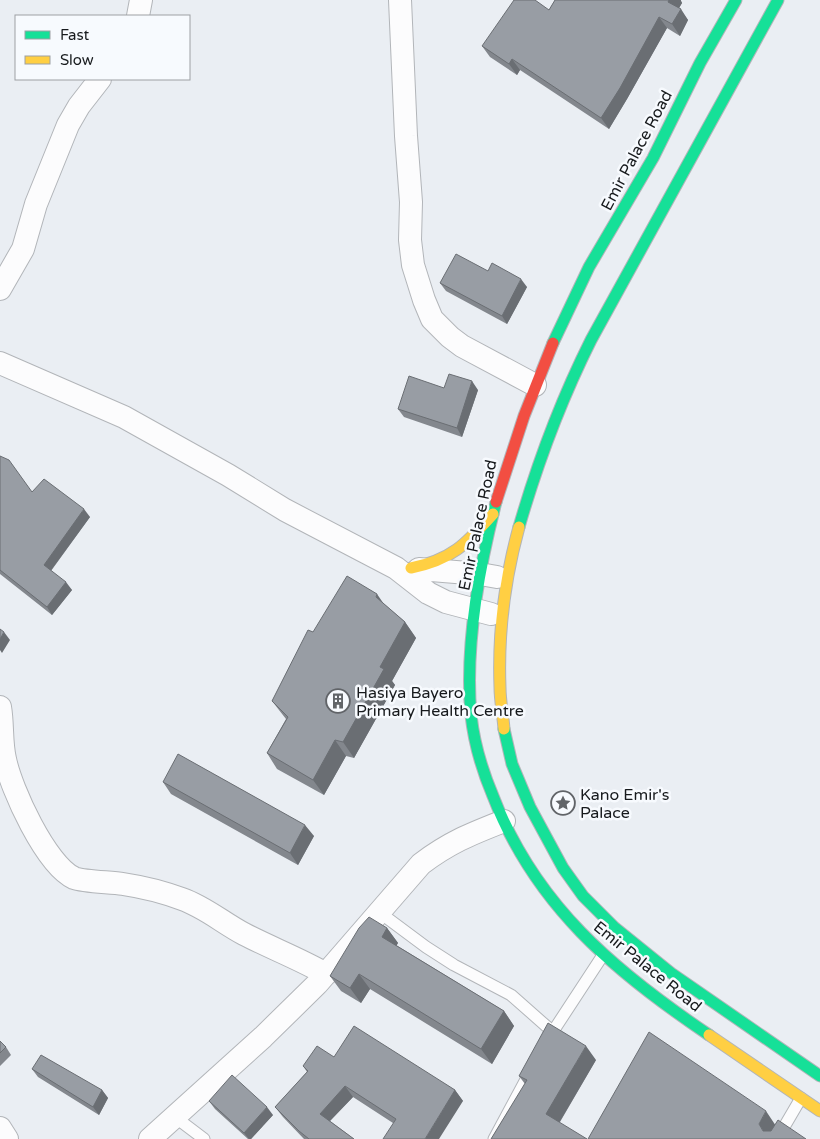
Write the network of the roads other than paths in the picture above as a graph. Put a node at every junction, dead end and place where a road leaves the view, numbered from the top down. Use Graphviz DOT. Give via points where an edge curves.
graph roads {
  1 [pos="141,0"];
  2 [pos="400,0"];
  3 [pos="736,0"];
  4 [pos="778,0"];
  5 [pos="138,15"];
  6 [pos="99,80"];
  7 [pos="0,289"];
  8 [pos="0,363"];
  9 [pos="535,385"];
  10 [pos="494,513"];
  11 [pos="404,568"];
  12 [pos="480,574"];
  13 [pos="508,580"];
  14 [pos="476,611"];
  15 [pos="503,616"];
  16 [pos="0,707"];
  17 [pos="504,821"];
  18 [pos="380,912"];
  19 [pos="603,955"];
  20 [pos="326,974"];
  21 [pos="553,1032"];
  22 [pos="543,1048"];
  23 [pos="534,1064"];
  24 [pos="819,1074"];
  25 [pos="801,1098"];
  26 [pos="820,1111"];
  27 [pos="174,1117"];
  28 [pos="0,1128"];
  29 [pos="7,1139"];
  30 [pos="150,1139"];
  31 [pos="204,1139"];
  32 [pos="494,1139"];
  33 [pos="777,1139"];
  1 -- 5 [label="street"];
  2 -- 9 [label="street" via="411,202 410,240 413,265 424,300 432,319 456,342"];
  3 -- 9 [label="main road, Emir Palace Road" via="700,62 654,156 590,265"];
  4 -- 13 [label="main road, Emir Palace Road" via="570,378 541,454"];
  6 -- 7 [label="street" via="68,125 22,248"];
  8 -- 11 [label="street" via="124,417 285,510"];
  9 -- 10 [label="main road, Emir Palace Road" via="512,446"];
  10 -- 11 [label="main road" via="452,555 431,564"];
  10 -- 12 [label="main road, Emir Palace Road"];
  11 -- 12 [label="street"];
  11 -- 14 [label="street" via="428,593"];
  12 -- 13 [label="street"];
  12 -- 14 [label="main road, Emir Palace Road"];
  13 -- 15 [label="main road, Emir Palace Road"];
  14 -- 15 [label="street"];
  14 -- 17 [label="main road, Emir Palace Road" via="471,662 475,742"];
  15 -- 24 [label="main road, Emir Palace Road" via="501,691 506,737 533,817 576,886 586,900 647,955"];
  16 -- 20 [label="street" via="1,740 12,781 37,836 68,873 75,878 125,884 184,899 244,934"];
  17 -- 18 [label="street" via="464,836 421,864"];
  17 -- 19 [label="main road, Emir Palace Road" via="549,897"];
  18 -- 20 [label="street"];
  18 -- 21 [label="lane" via="454,965 511,995"];
  19 -- 21 [label="lane"];
  19 -- 25 [label="main road, Emir Palace Road" via="690,1022"];
  20 -- 27 [label="street" via="263,1037"];
  21 -- 22 [label="lane"];
  23 -- 32 [label="lane"];
  24 -- 25 [label="street"];
  25 -- 26 [label="main road, Emir Palace Road"];
  25 -- 33 [label="lane"];
  27 -- 30 [label="street"];
  27 -- 31 [label="lane"];
  28 -- 29 [label="street"];
}
